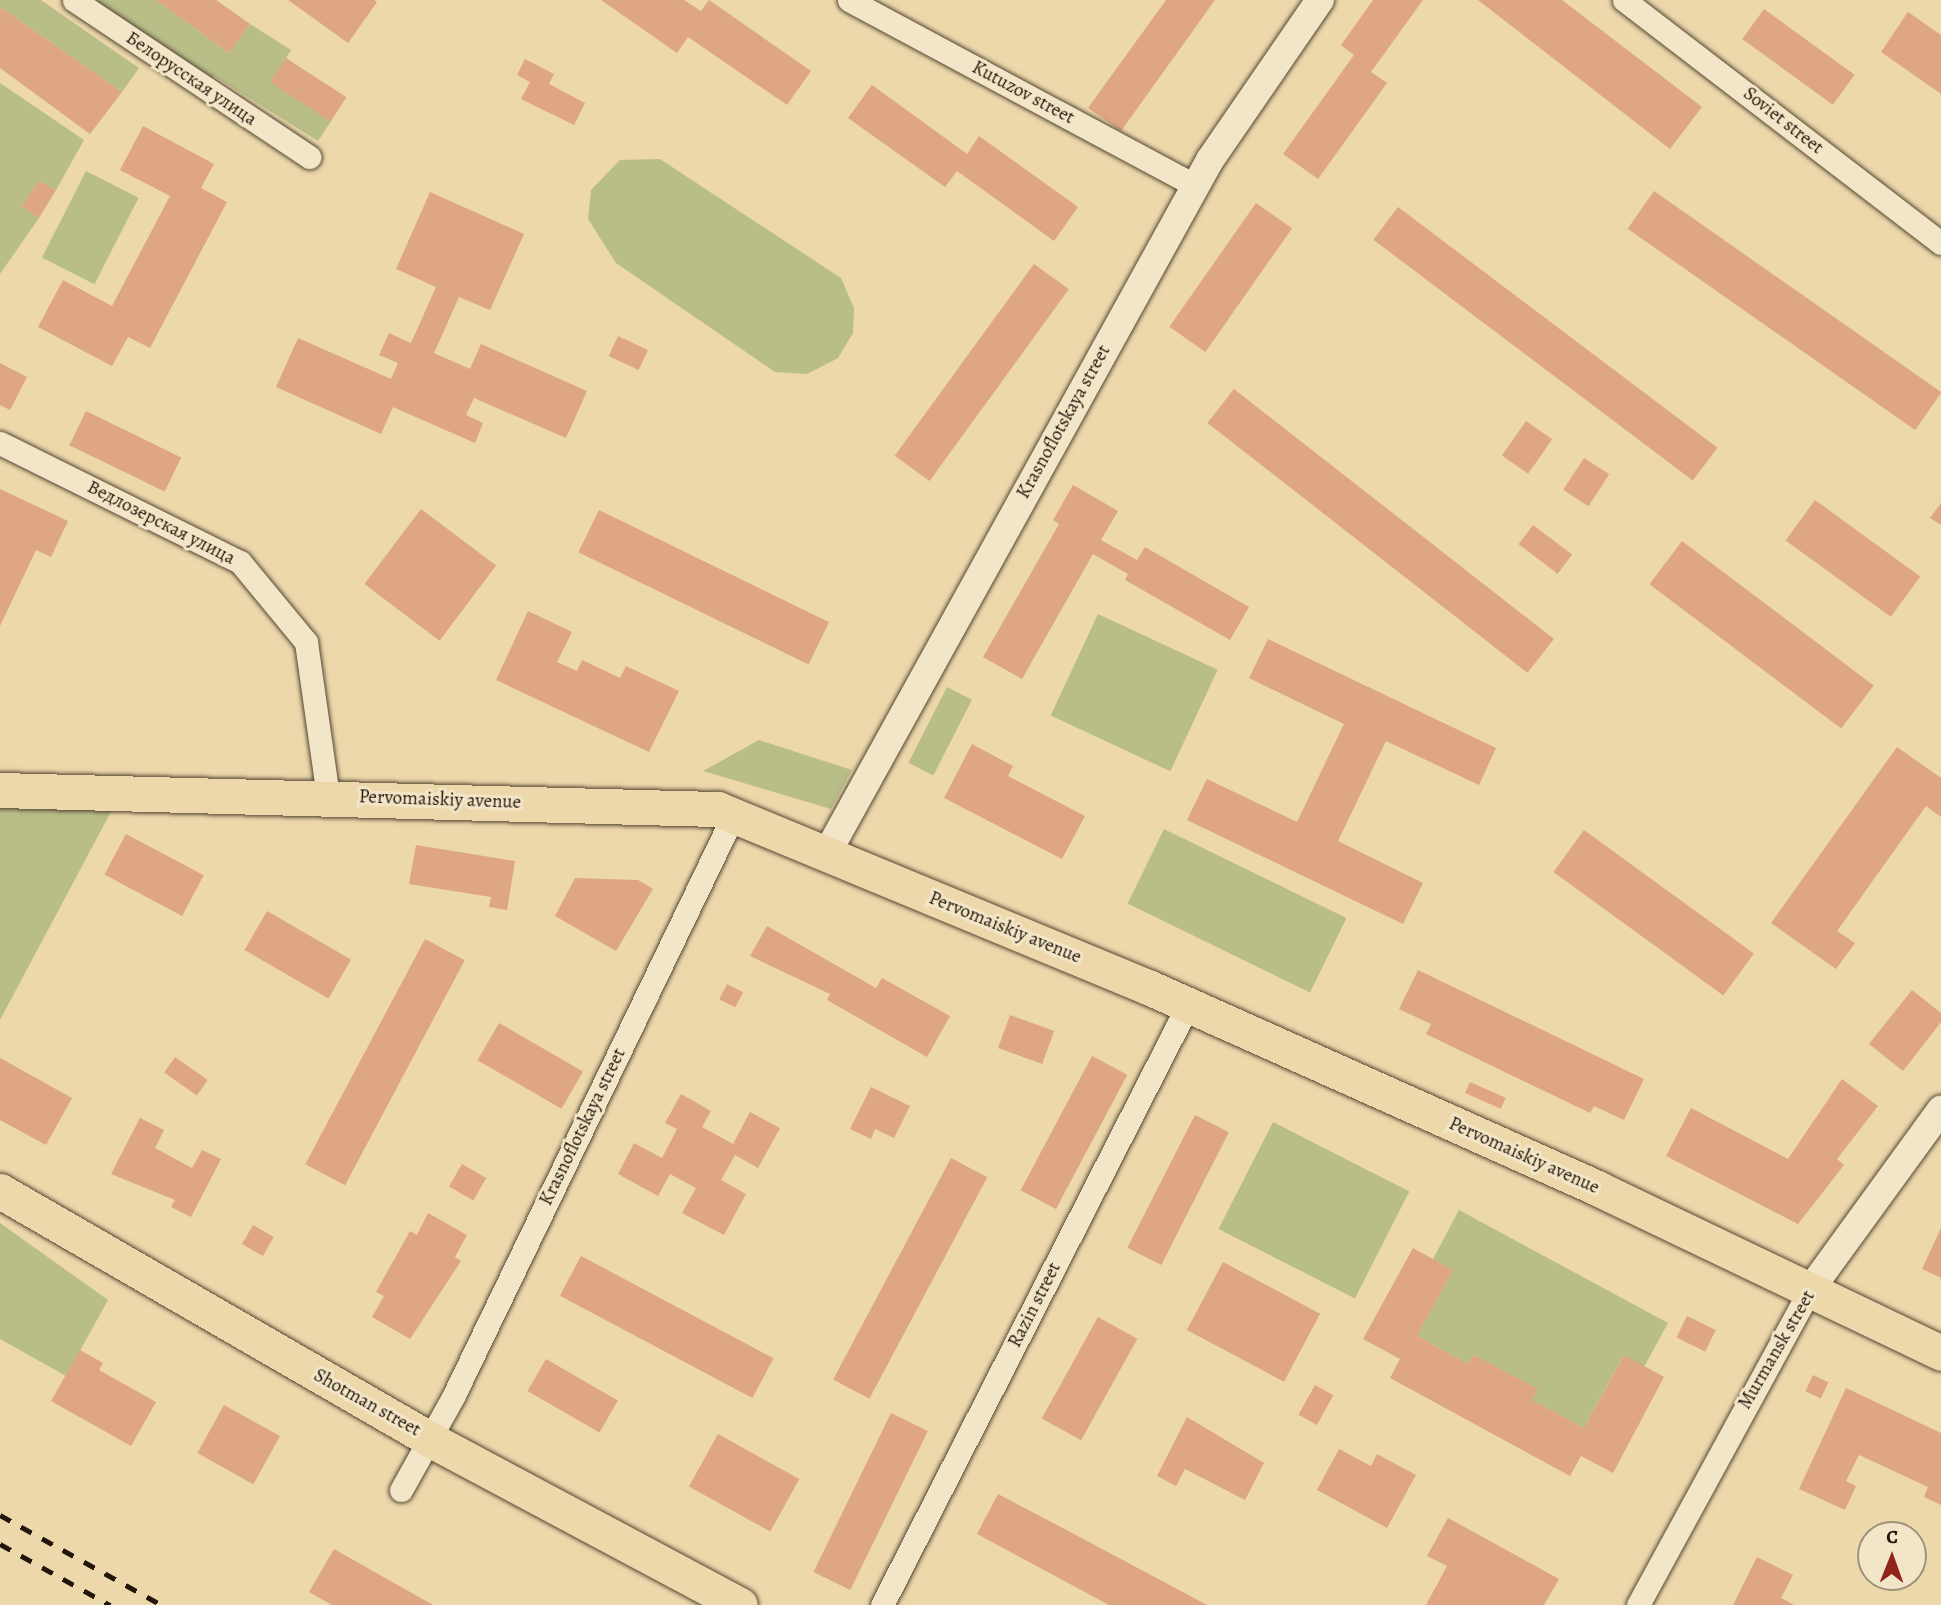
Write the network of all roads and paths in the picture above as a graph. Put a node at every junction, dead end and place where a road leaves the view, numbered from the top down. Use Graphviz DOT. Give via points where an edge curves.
graph roads {
  1 [pos="74,0"];
  2 [pos="849,0"];
  3 [pos="1320,0"];
  4 [pos="1624,0"];
  5 [pos="309,157"];
  6 [pos="1196,186"];
  7 [pos="1941,243"];
  8 [pos="0,443"];
  9 [pos="0,790"];
  10 [pos="328,797"];
  11 [pos="734,814"];
  12 [pos="826,855"];
  13 [pos="1188,1005"];
  14 [pos="1941,1110"];
  15 [pos="0,1191"];
  16 [pos="1810,1290"];
  17 [pos="1941,1353"];
  18 [pos="432,1440"];
  19 [pos="401,1490"];
  20 [pos="740,1605"];
  21 [pos="882,1605"];
  22 [pos="1639,1605"];
  1 -- 5 [label="street, Белорусская улица"];
  2 -- 6 [label="street, Kutuzov street"];
  3 -- 6 [label="street, Krasnoflotskaya street"];
  4 -- 7 [label="street, Soviet street"];
  6 -- 12 [label="street, Krasnoflotskaya street"];
  8 -- 10 [label="street, Ведлозерская улица" via="240,562 306,642"];
  9 -- 10 [label="main road, Pervomaiskiy avenue"];
  10 -- 11 [label="main road, Pervomaiskiy avenue"];
  11 -- 12 [label="main road, Pervomaiskiy avenue"];
  11 -- 18 [label="street, Krasnoflotskaya street"];
  12 -- 13 [label="main road, Pervomaiskiy avenue"];
  13 -- 16 [label="main road, Pervomaiskiy avenue"];
  13 -- 21 [label="street, Razin street"];
  14 -- 16 [label="street, Murmansk street"];
  15 -- 18 [label="main road, Shotman street"];
  16 -- 17 [label="main road, Pervomaiskiy avenue"];
  16 -- 22 [label="street, Murmansk street"];
  18 -- 19 [label="street, Krasnoflotskaya street"];
  18 -- 20 [label="main road, Shotman street"];
}
